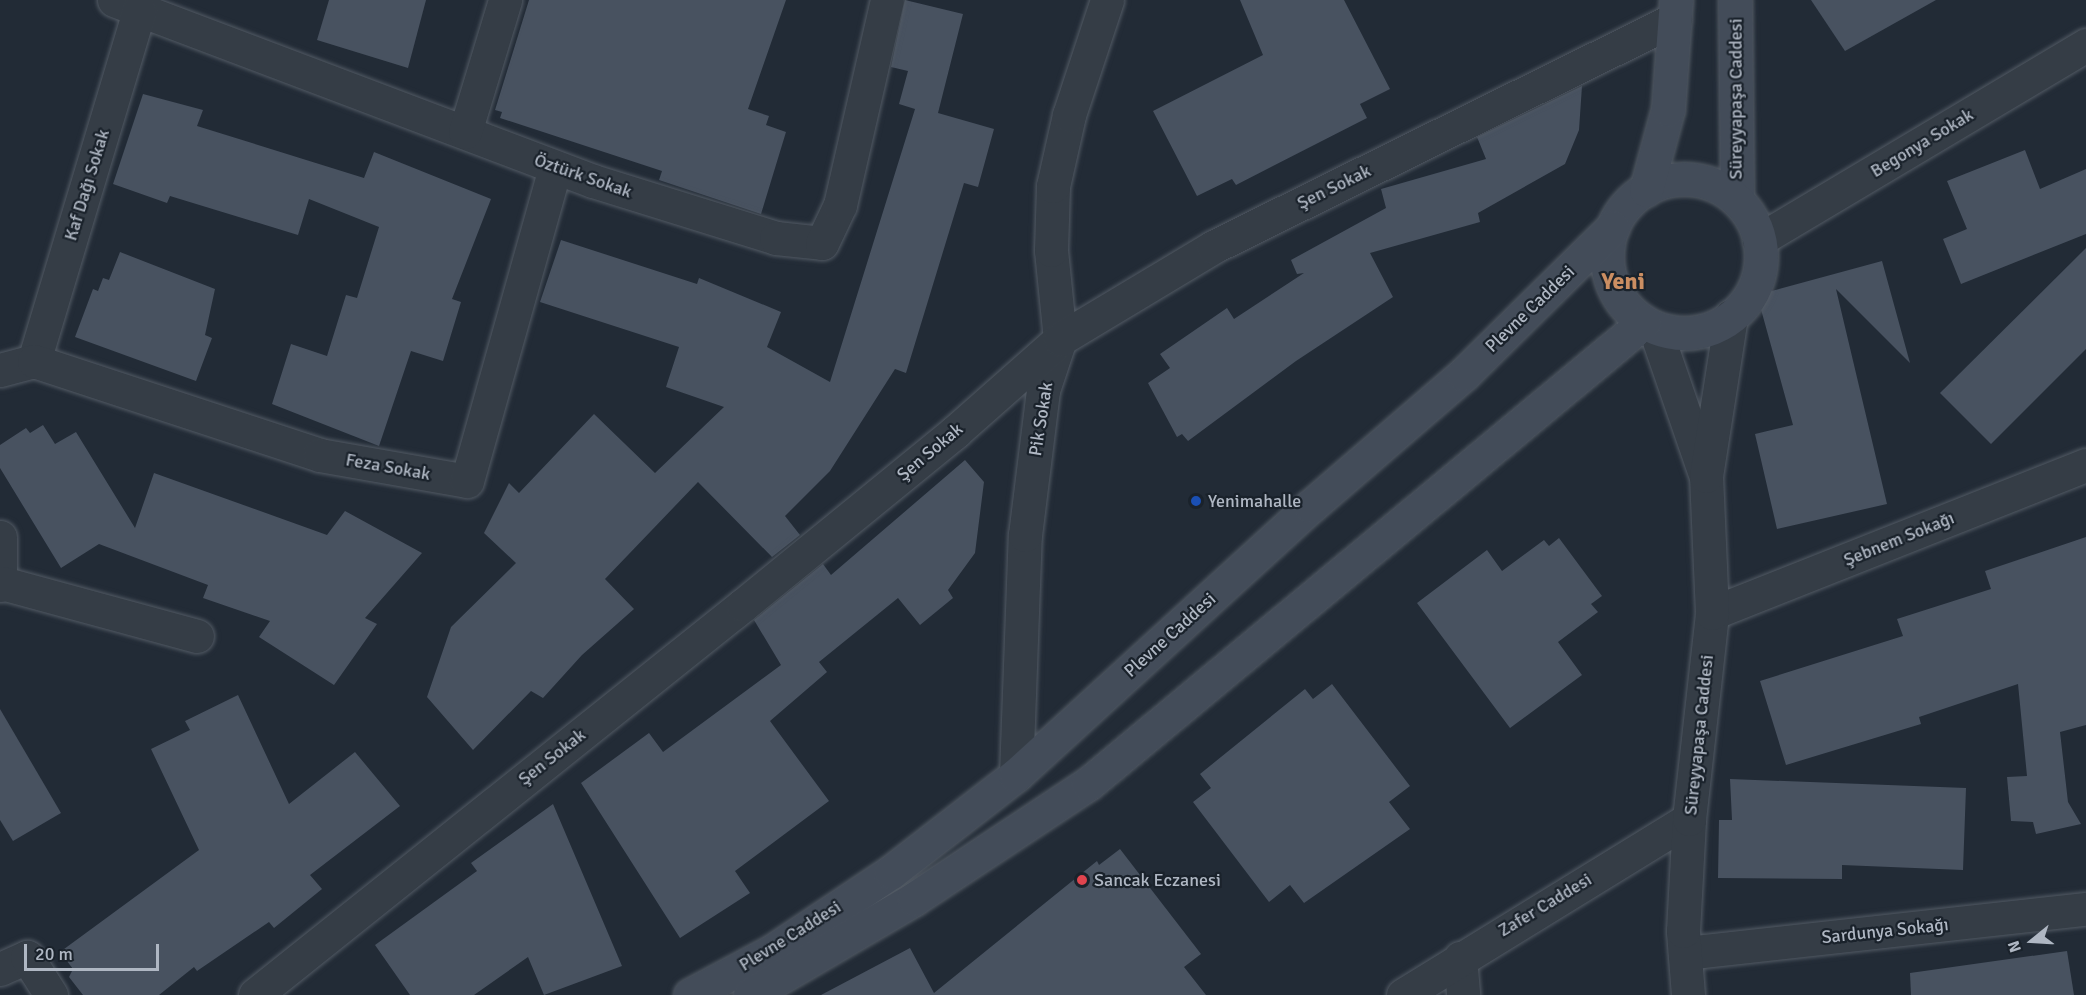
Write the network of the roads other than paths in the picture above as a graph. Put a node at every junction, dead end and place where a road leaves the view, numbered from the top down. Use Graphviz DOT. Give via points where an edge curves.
graph roads {
  1 [pos="505,0"];
  2 [pos="887,0"];
  3 [pos="1107,0"];
  4 [pos="1735,0"];
  5 [pos="127,5"];
  6 [pos="1676,9"];
  7 [pos="2086,45"];
  8 [pos="465,132"];
  9 [pos="555,168"];
  10 [pos="1646,190"];
  11 [pos="1737,198"];
  12 [pos="1613,227"];
  13 [pos="1759,240"];
  14 [pos="1731,316"];
  15 [pos="1650,326"];
  16 [pos="1060,339"];
  17 [pos="34,361"];
  18 [pos="0,370"];
  19 [pos="2086,465"];
  20 [pos="1706,476"];
  21 [pos="0,537"];
  22 [pos="1,584"];
  23 [pos="1712,613"];
  24 [pos="197,636"];
  25 [pos="1016,775"];
  26 [pos="1689,819"];
  27 [pos="2086,909"];
  28 [pos="1685,953"];
  29 [pos="1460,958"];
  30 [pos="0,969"];
  31 [pos="51,995"];
  32 [pos="255,995"];
  33 [pos="690,995"];
  34 [pos="750,995"];
  35 [pos="1403,995"];
  36 [pos="1463,995"];
  37 [pos="1688,995"];
  1 -- 8 [label="street"];
  2 -- 9 [label="street, Öztürk Sokak" via="840,206 822,243 776,238"];
  3 -- 16 [label="street, Pik Sokak" via="1070,115 1053,186 1051,250"];
  4 -- 11 [label="main road, Süreyyapaşa Caddesi"];
  5 -- 8 [label="street, Öztürk Sokak"];
  5 -- 17 [label="street, Kaf Dağı Sokak"];
  6 -- 10 [label="main road" via="1668,110"];
  6 -- 16 [label="street, Şen Sokak" via="1213,247"];
  7 -- 13 [label="street, Begonya Sokak"];
  8 -- 9 [label="street, Öztürk Sokak"];
  9 -- 17 [label="street, Feza Sokak" via="466,481 320,455"];
  10 -- 11 [label="main road" via="1669,180 1696,182"];
  10 -- 12 [label="main road" via="1626,206"];
  11 -- 13 [label="main road" via="1755,220"];
  12 -- 15 [label="main road" via="1606,250 1608,275 1621,300"];
  12 -- 25 [label="main road, Plevne Caddesi" via="1464,374 1311,506"];
  13 -- 14 [label="main road" via="1759,276 1753,293"];
  14 -- 15 [label="main road" via="1700,329"];
  14 -- 20 [label="street"];
  15 -- 20 [label="street"];
  15 -- 34 [label="main road, Plevne Caddesi" via="1088,784 914,899"];
  16 -- 25 [label="street, Pik Sokak" via="1043,390 1025,535"];
  16 -- 32 [label="street, Şen Sokak" via="826,537"];
  17 -- 18 [label="street"];
  19 -- 23 [label="street, Şebnem Sokağı"];
  20 -- 23 [label="street, Süreyyapaşa Caddesi"];
  21 -- 22 [label="street"];
  22 -- 24 [label="street"];
  23 -- 26 [label="street, Süreyyapaşa Caddesi"];
  25 -- 33 [label="main road, Plevne Caddesi" via="882,878 771,952"];
  26 -- 28 [label="street, Süreyyapaşa Caddesi"];
  26 -- 29 [label="street, Zafer Caddesi"];
  27 -- 28 [label="street, Sardunya Sokağı"];
  28 -- 37 [label="street, Süreyyapaşa Caddesi"];
  29 -- 35 [label="street, Zafer Caddesi"];
  29 -- 36 [label="street"];
  30 -- 31 [label="street" via="27,957"];
}
